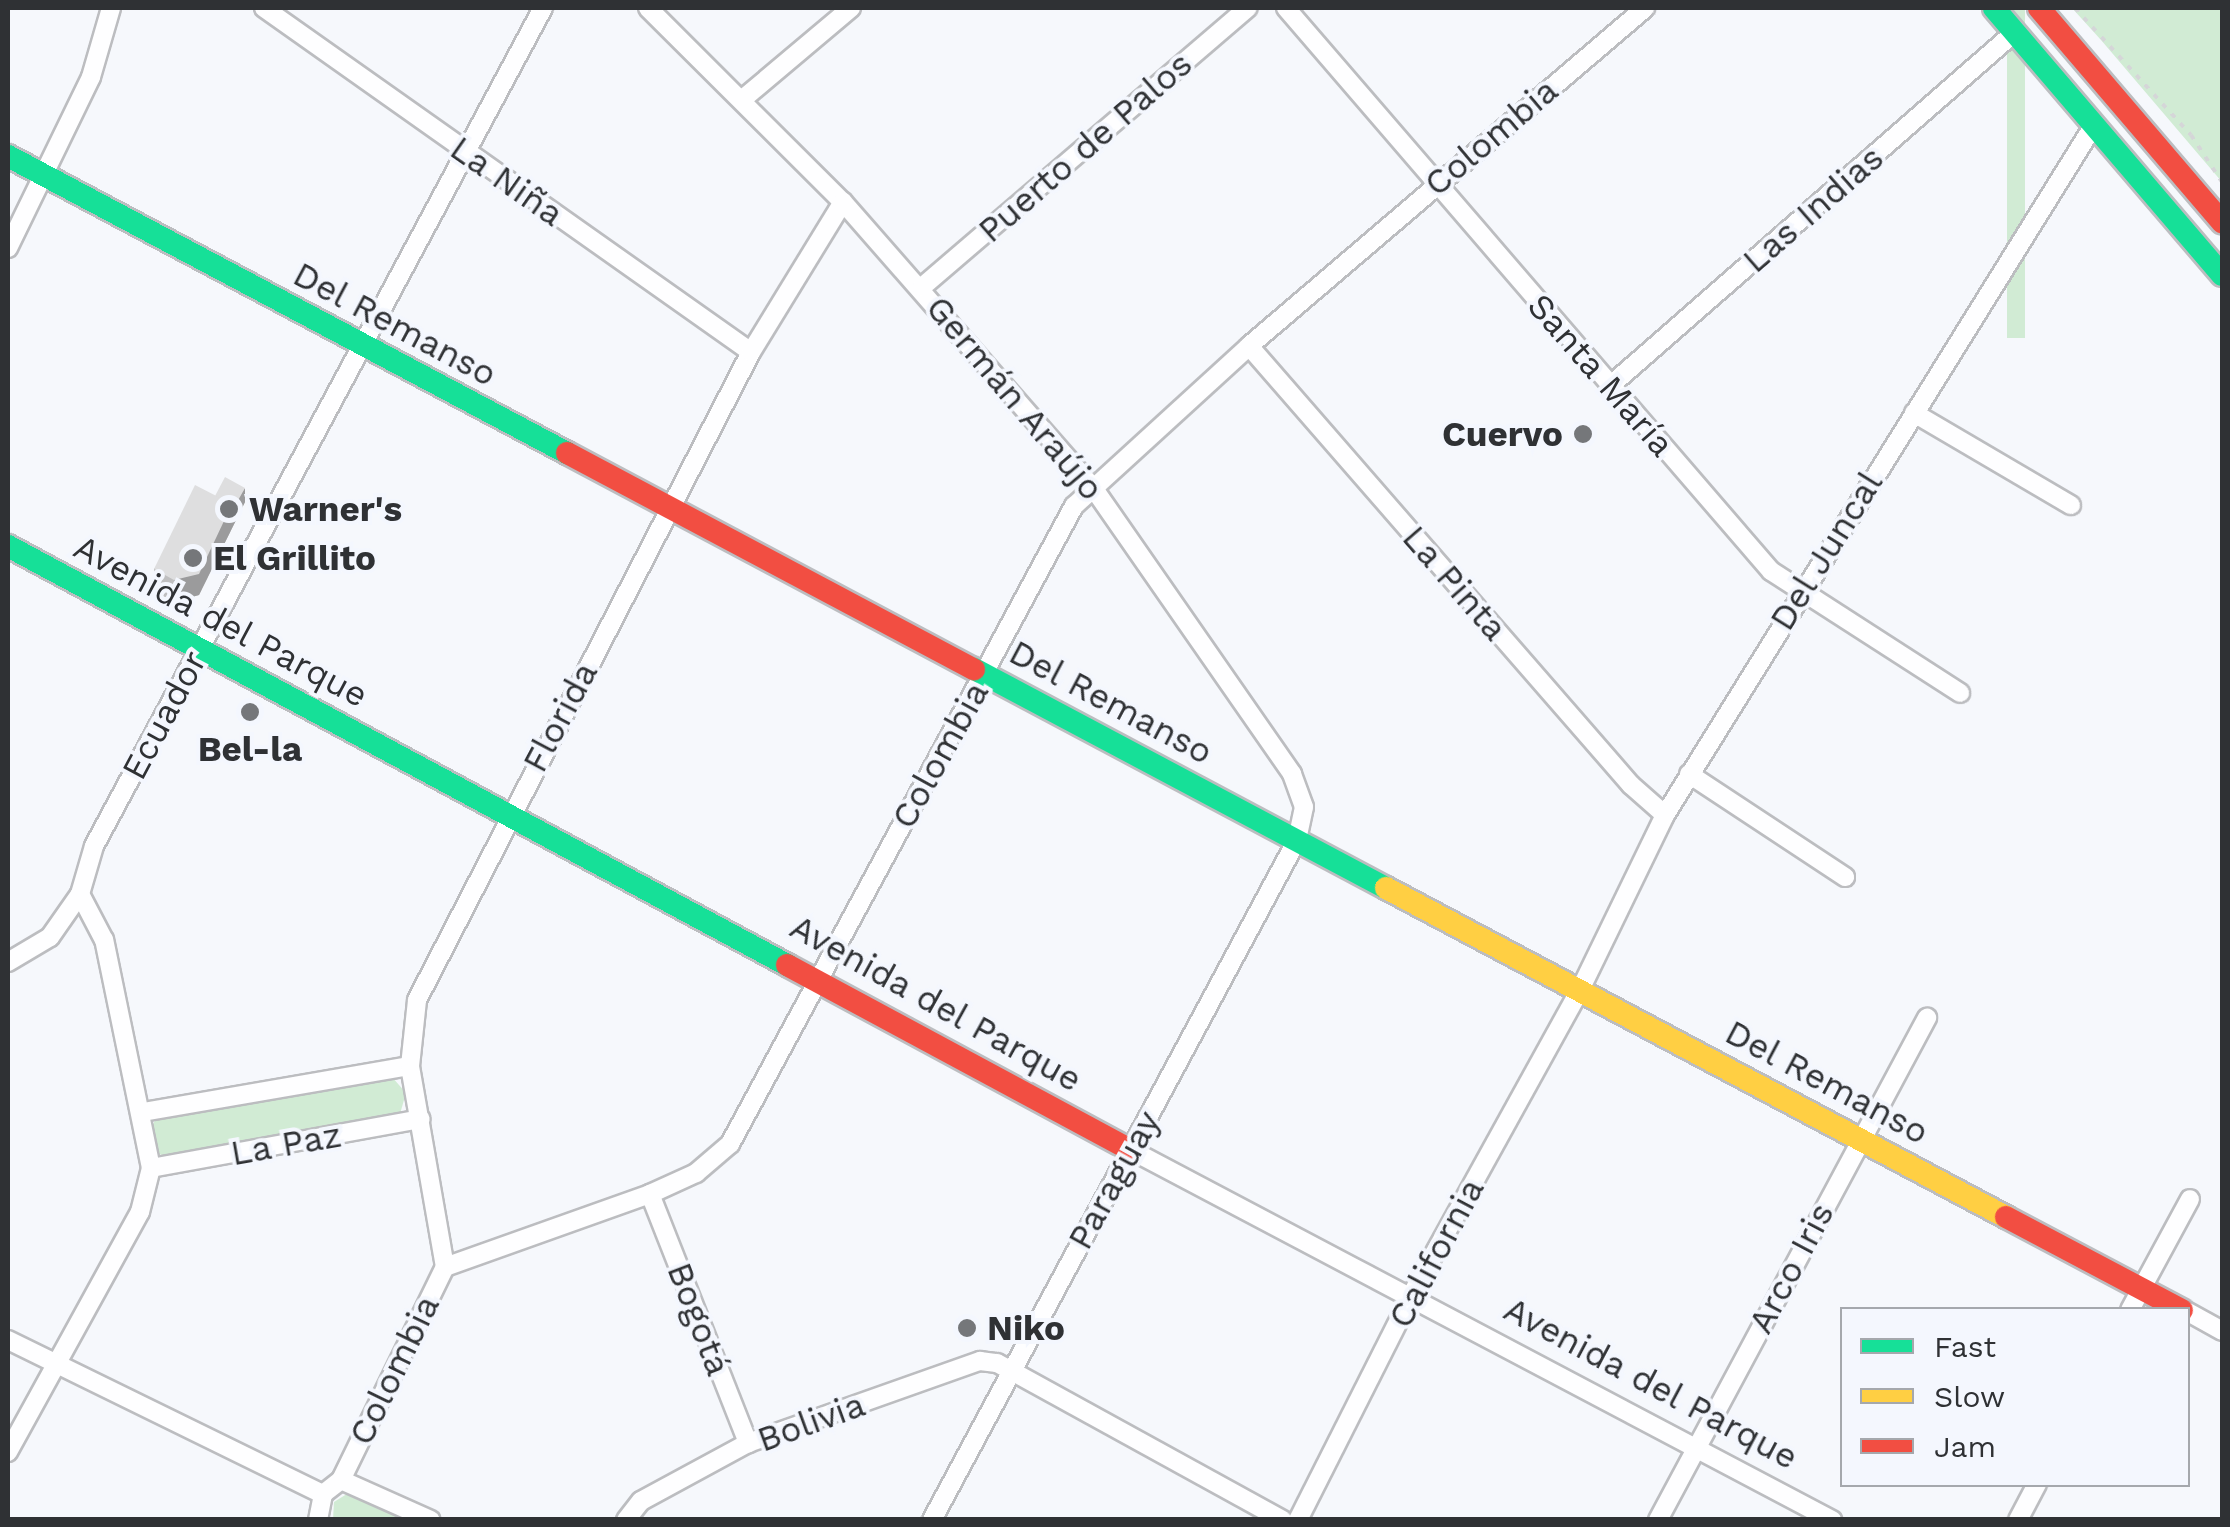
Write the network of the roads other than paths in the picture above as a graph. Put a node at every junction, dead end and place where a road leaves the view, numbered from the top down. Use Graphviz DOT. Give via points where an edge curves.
graph roads {
  1 [pos="111,8"];
  2 [pos="264,8"];
  3 [pos="543,8"];
  4 [pos="648,8"];
  5 [pos="850,8"];
  6 [pos="1248,8"];
  7 [pos="1286,8"];
  8 [pos="1645,8"];
  9 [pos="1994,8"];
  10 [pos="2039,8"];
  11 [pos="2015,32"];
  12 [pos="744,98"];
  13 [pos="2094,124"];
  14 [pos="462,150"];
  15 [pos="8,156"];
  16 [pos="45,176"];
  17 [pos="1434,185"];
  18 [pos="843,202"];
  19 [pos="2222,222"];
  20 [pos="8,248"];
  21 [pos="2222,275"];
  22 [pos="922,287"];
  23 [pos="360,345"];
  24 [pos="1248,346"];
  25 [pos="751,352"];
  26 [pos="1611,386"];
  27 [pos="1914,413"];
  28 [pos="1092,486"];
  29 [pos="2070,505"];
  30 [pos="672,510"];
  31 [pos="8,546"];
  32 [pos="1798,593"];
  33 [pos="200,649"];
  34 [pos="984,674"];
  35 [pos="1960,693"];
  36 [pos="1689,774"];
  37 [pos="508,814"];
  38 [pos="1665,815"];
  39 [pos="1296,840"];
  40 [pos="1845,877"];
  41 [pos="80,894"];
  42 [pos="8,962"];
  43 [pos="819,977"];
  44 [pos="1580,990"];
  45 [pos="1927,1018"];
  46 [pos="410,1066"];
  47 [pos="143,1112"];
  48 [pos="421,1119"];
  49 [pos="1860,1139"];
  50 [pos="1131,1150"];
  51 [pos="152,1168"];
  52 [pos="650,1194"];
  53 [pos="2190,1199"];
  54 [pos="445,1267"];
  55 [pos="2142,1288"];
  56 [pos="1412,1294"];
  57 [pos="2132,1307"];
  58 [pos="2178,1307"];
  59 [pos="2190,1314"];
  60 [pos="2222,1330"];
  61 [pos="8,1340"];
  62 [pos="56,1362"];
  63 [pos="1009,1371"];
  64 [pos="748,1443"];
  65 [pos="1696,1448"];
  66 [pos="8,1452"];
  67 [pos="341,1480"];
  68 [pos="2035,1487"];
  69 [pos="322,1494"];
  70 [pos="318,1520"];
  71 [pos="431,1520"];
  72 [pos="626,1520"];
  73 [pos="932,1520"];
  74 [pos="1283,1520"];
  75 [pos="1298,1520"];
  76 [pos="1658,1520"];
  77 [pos="1832,1520"];
  78 [pos="2018,1520"];
  1 -- 16 [label="street" via="91,77"];
  2 -- 14 [label="street, La Niña"];
  3 -- 14 [label="street, Ecuador"];
  4 -- 12 [label="street, Germán Araújo"];
  5 -- 12 [label="street"];
  6 -- 22 [label="street, Puerto de Palos"];
  7 -- 17 [label="street, Santa María"];
  8 -- 17 [label="street, Colombia"];
  9 -- 11 [label="street"];
  10 -- 19 [label="street"];
  11 -- 13 [label="street"];
  11 -- 26 [label="street, Las Indias"];
  12 -- 18 [label="street, Germán Araújo"];
  13 -- 21 [label="street"];
  13 -- 27 [label="street, Del Juncal"];
  14 -- 23 [label="street, Ecuador"];
  14 -- 25 [label="street, La Niña"];
  15 -- 16 [label="street, Del Remanso"];
  16 -- 20 [label="street"];
  16 -- 23 [label="street, Del Remanso"];
  17 -- 24 [label="street, Colombia"];
  17 -- 26 [label="street, Santa María"];
  18 -- 22 [label="street, Germán Araújo"];
  18 -- 25 [label="street, Florida"];
  22 -- 28 [label="street, Germán Araújo"];
  23 -- 30 [label="street, Del Remanso"];
  23 -- 33 [label="street, Ecuador"];
  24 -- 28 [label="street, Colombia"];
  24 -- 38 [label="street, La Pinta" via="1631,785"];
  25 -- 30 [label="street, Florida"];
  26 -- 32 [label="street, Santa María"];
  27 -- 29 [label="street"];
  27 -- 32 [label="street, Del Juncal"];
  28 -- 34 [label="street, Colombia" via="1064,521"];
  28 -- 39 [label="street, Germán Araújo" via="1292,774 1304,808"];
  30 -- 34 [label="street, Del Remanso"];
  30 -- 37 [label="street, Florida"];
  31 -- 33 [label="street, Avenida del Parque"];
  32 -- 35 [label="street, Santa María"];
  32 -- 36 [label="street, Del Juncal"];
  33 -- 37 [label="street, Avenida del Parque"];
  33 -- 41 [label="street, Ecuador" via="94,846"];
  34 -- 39 [label="street, Del Remanso"];
  34 -- 43 [label="street, Colombia"];
  36 -- 38 [label="street, Del Juncal"];
  36 -- 40 [label="street"];
  37 -- 43 [label="street, Avenida del Parque"];
  37 -- 46 [label="street, Florida" via="430,965 417,1000"];
  38 -- 44 [label="street, Del Juncal"];
  39 -- 44 [label="street, Del Remanso"];
  39 -- 50 [label="street, Paraguay"];
  41 -- 42 [label="street, Ecuador" via="50,937"];
  41 -- 47 [label="street" via="104,940"];
  43 -- 50 [label="street, Avenida del Parque"];
  43 -- 52 [label="street, Colombia" via="730,1144 696,1172"];
  44 -- 49 [label="street, Del Remanso"];
  44 -- 56 [label="street, California"];
  45 -- 49 [label="street, Arco Iris"];
  46 -- 47 [label="street, La Paz"];
  46 -- 48 [label="street, Florida"];
  47 -- 51 [label="street"];
  48 -- 51 [label="street, La Paz"];
  48 -- 54 [label="street, Florida"];
  49 -- 55 [label="street, Del Remanso"];
  49 -- 65 [label="street, Arco Iris"];
  50 -- 56 [label="street, Avenida del Parque"];
  50 -- 63 [label="street, Paraguay"];
  51 -- 62 [label="street" via="140,1212"];
  52 -- 54 [label="street, Colombia"];
  52 -- 64 [label="street, Bogotá"];
  53 -- 55 [label="street"];
  54 -- 67 [label="street, Colombia"];
  55 -- 57 [label="street"];
  55 -- 58 [label="street, Del Remanso"];
  56 -- 65 [label="street, Avenida del Parque"];
  56 -- 75 [label="street, California"];
  59 -- 60 [label="street, Del Remanso"];
  61 -- 62 [label="street"];
  62 -- 66 [label="street"];
  62 -- 69 [label="street"];
  63 -- 64 [label="street, Bolivia" via="980,1361"];
  63 -- 73 [label="street, Paraguay"];
  63 -- 74 [label="street"];
  64 -- 72 [label="street, Bolivia" via="642,1501"];
  65 -- 76 [label="street, Arco Iris"];
  65 -- 77 [label="street, Avenida del Parque"];
  67 -- 69 [label="street, Colombia"];
  67 -- 71 [label="street"];
  68 -- 78 [label="street"];
  69 -- 70 [label="street"];
}
